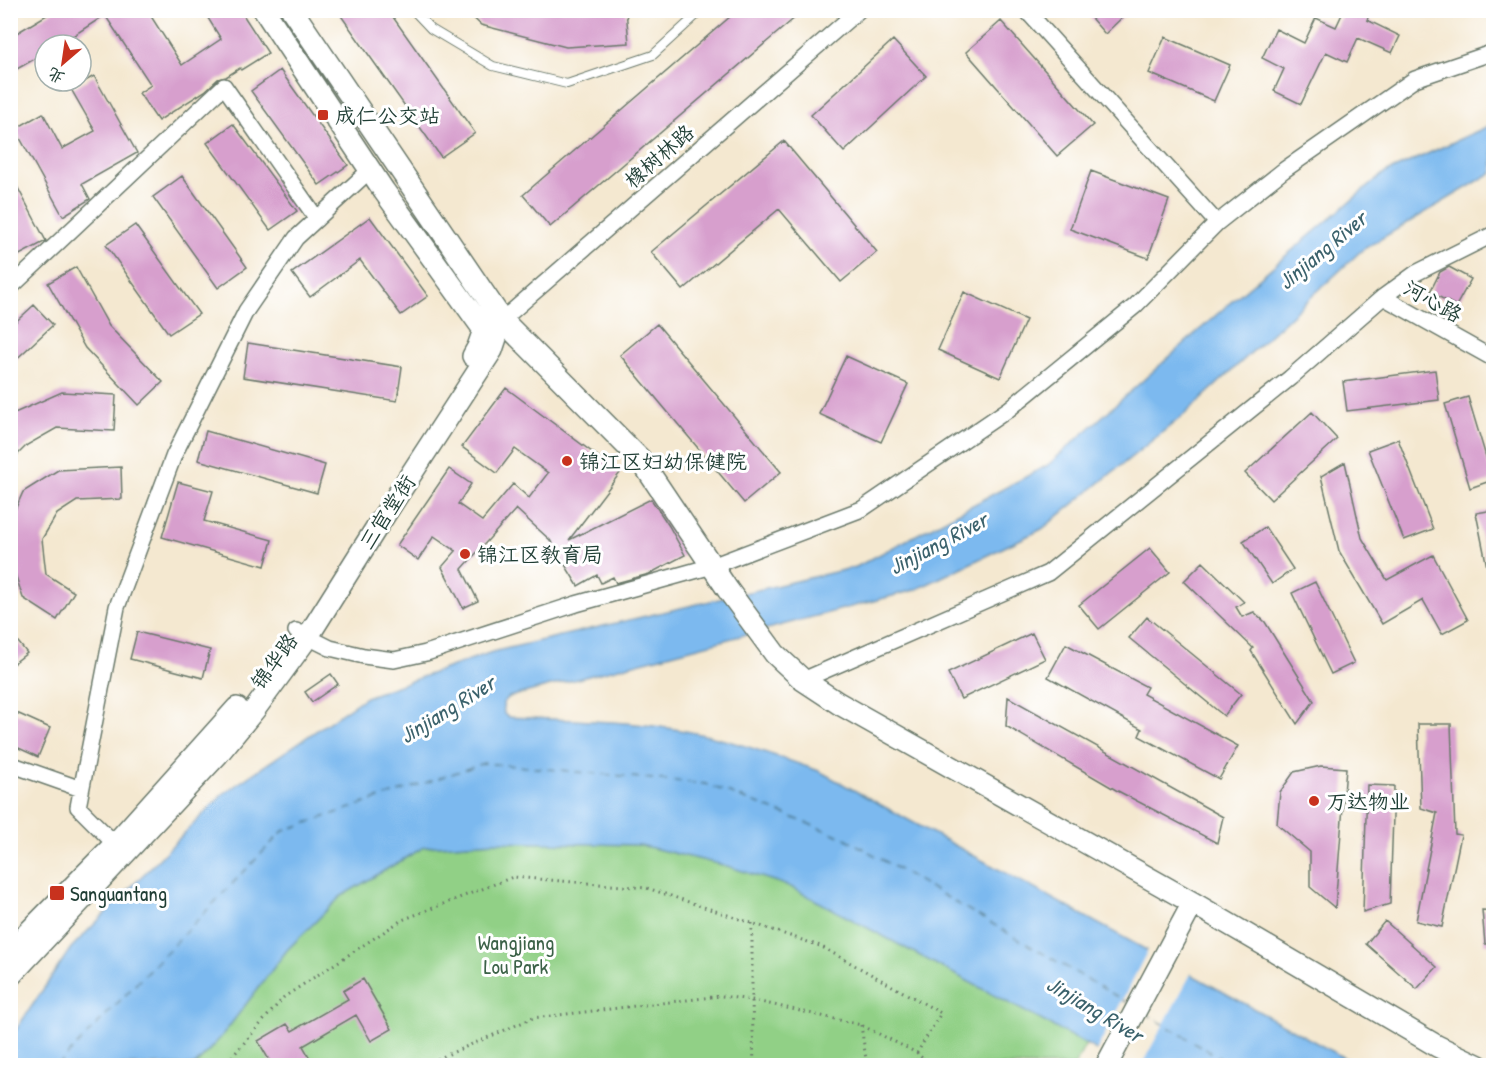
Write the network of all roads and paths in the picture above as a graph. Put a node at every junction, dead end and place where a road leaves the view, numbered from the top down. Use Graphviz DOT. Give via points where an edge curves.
graph roads {
  1 [pos="264,10"];
  2 [pos="292,10"];
  3 [pos="413,10"];
  4 [pos="702,10"];
  5 [pos="859,10"];
  6 [pos="1026,10"];
  7 [pos="1494,52"];
  8 [pos="370,170"];
  9 [pos="317,219"];
  10 [pos="1217,223"];
  11 [pos="1494,234"];
  12 [pos="10,288"];
  13 [pos="1383,297"];
  14 [pos="502,320"];
  15 [pos="484,330"];
  16 [pos="1494,359"];
  17 [pos="712,566"];
  18 [pos="302,635"];
  19 [pos="803,680"];
  20 [pos="10,764"];
  21 [pos="81,789"];
  22 [pos="115,844"];
  23 [pos="1199,907"];
  24 [pos="752,923"];
  25 [pos="10,951"];
  26 [pos="1177,951"];
  27 [pos="10,976"];
  28 [pos="752,1000"];
  29 [pos="861,1025"];
  30 [pos="917,1053"];
  31 [pos="224,1065"];
  32 [pos="421,1065"];
  33 [pos="754,1065"];
  34 [pos="867,1065"];
  35 [pos="930,1065"];
  36 [pos="1106,1065"];
  37 [pos="1122,1065"];
  38 [pos="1479,1065"];
  1 -- 8 [label="main road"];
  2 -- 14 [label="main road"];
  3 -- 4 [label="lane" via="431,29 493,66 567,84 653,56"];
  5 -- 14 [label="street, 橡树林路"];
  6 -- 10 [label="street"];
  7 -- 10 [label="street" via="1415,79 1284,170"];
  8 -- 9 [label="street"];
  8 -- 15 [label="main road"];
  9 -- 12 [label="street" via="224,86"];
  9 -- 21 [label="street" via="296,238 246,311 174,455 117,607"];
  10 -- 17 [label="street" via="1135,306 999,416 861,509"];
  11 -- 13 [label="street" via="1416,273"];
  13 -- 16 [label="street, 河心路"];
  13 -- 19 [label="street" via="1290,378 1048,573"];
  14 -- 15 [label="street, 橡树林路"];
  14 -- 17 [label="main road" via="640,459"];
  14 -- 18 [label="main road, 三官堂街" via="492,350"];
  15 -- 18 [label="main road, 锦华路" via="478,347"];
  17 -- 18 [label="street" via="394,660 330,648"];
  17 -- 19 [label="main road" via="776,654"];
  18 -- 22 [label="main road, 锦华路"];
  18 -- 27 [label="main road, 三官堂街" via="255,709 218,754"];
  19 -- 23 [label="main road"];
  20 -- 21 [label="street"];
  21 -- 22 [label="street" via="78,807"];
  22 -- 25 [label="main road, 锦华路"];
  23 -- 26 [label="main road"];
  23 -- 38 [label="main road" via="1437,1046"];
  24 -- 28 [label="path"];
  24 -- 30 [label="path" via="820,946 941,1013"];
  24 -- 31 [label="path" via="647,888 513,878 402,920 284,997"];
  26 -- 36 [label="main road"];
  26 -- 37 [label="main road"];
  28 -- 29 [label="path"];
  28 -- 32 [label="path" via="721,996 533,1018"];
  28 -- 33 [label="path"];
  29 -- 30 [label="path"];
  29 -- 34 [label="path"];
  30 -- 35 [label="path"];
}
